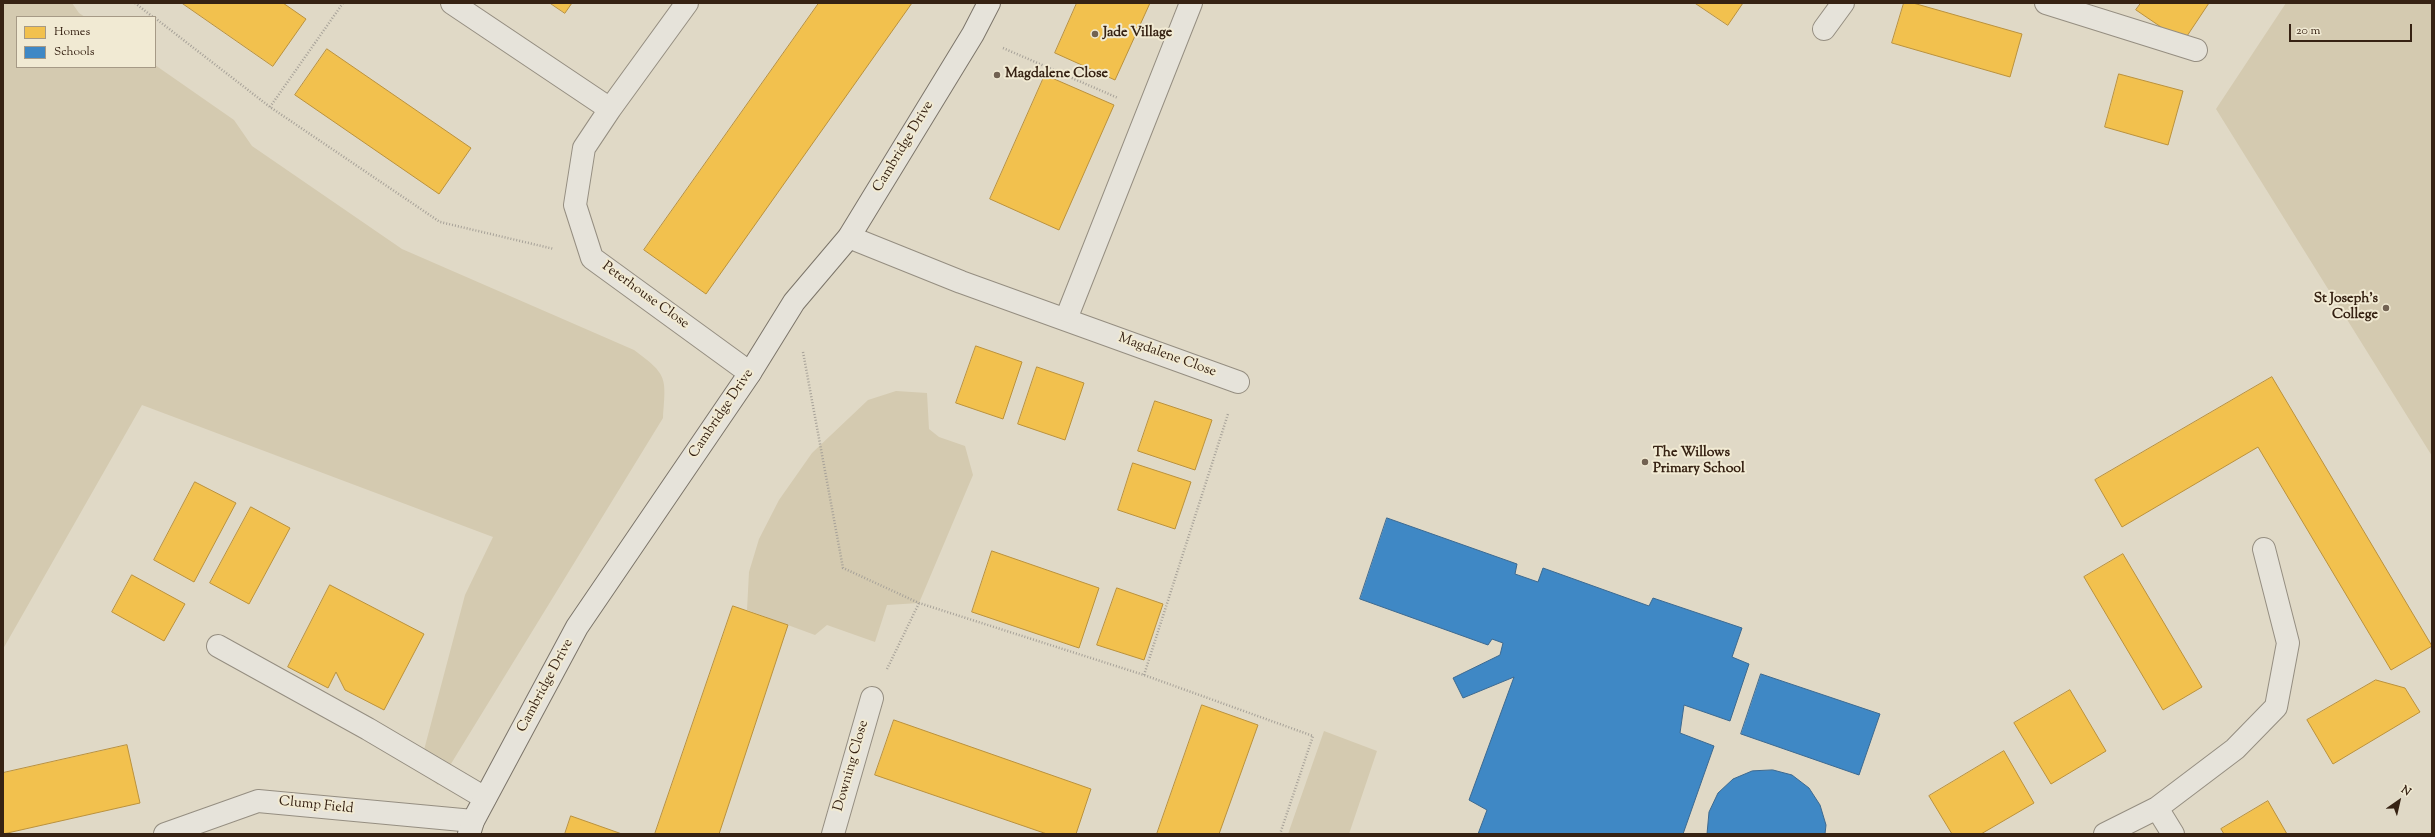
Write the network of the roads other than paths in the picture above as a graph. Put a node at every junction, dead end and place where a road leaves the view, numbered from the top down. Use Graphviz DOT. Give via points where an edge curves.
graph roads {
  1 [pos="452,3"];
  2 [pos="687,3"];
  3 [pos="989,3"];
  4 [pos="1191,3"];
  5 [pos="1843,3"];
  6 [pos="2046,3"];
  7 [pos="1824,29"];
  8 [pos="2196,50"];
  9 [pos="610,109"];
  10 [pos="849,237"];
  11 [pos="1066,319"];
  12 [pos="750,372"];
  13 [pos="1238,382"];
  14 [pos="2264,549"];
  15 [pos="218,646"];
  16 [pos="872,698"];
  17 [pos="485,798"];
  18 [pos="2157,808"];
  19 [pos="471,828"];
  20 [pos="165,834"];
  21 [pos="833,834"];
  22 [pos="2105,834"];
  23 [pos="2173,834"];
  1 -- 9 [label="street"];
  2 -- 9 [label="street, Peterhouse Close"];
  3 -- 10 [label="street, Cambridge Drive" via="973,34"];
  4 -- 11 [label="street"];
  5 -- 7 [label="street"];
  6 -- 8 [label="street"];
  9 -- 12 [label="street, Peterhouse Close" via="584,148 575,205 592,258"];
  10 -- 11 [label="street, Magdalene Close" via="961,282"];
  10 -- 12 [label="street, Cambridge Drive" via="794,302"];
  11 -- 13 [label="street, Magdalene Close"];
  12 -- 17 [label="street, Cambridge Drive" via="577,627"];
  14 -- 18 [label="street" via="2288,643 2276,707 2235,749"];
  15 -- 17 [label="street" via="368,729"];
  16 -- 21 [label="street, Downing Close"];
  17 -- 19 [label="street, Cambridge Drive"];
  18 -- 22 [label="street"];
  18 -- 23 [label="street"];
  19 -- 20 [label="street, Clump Field" via="258,801"];
}
